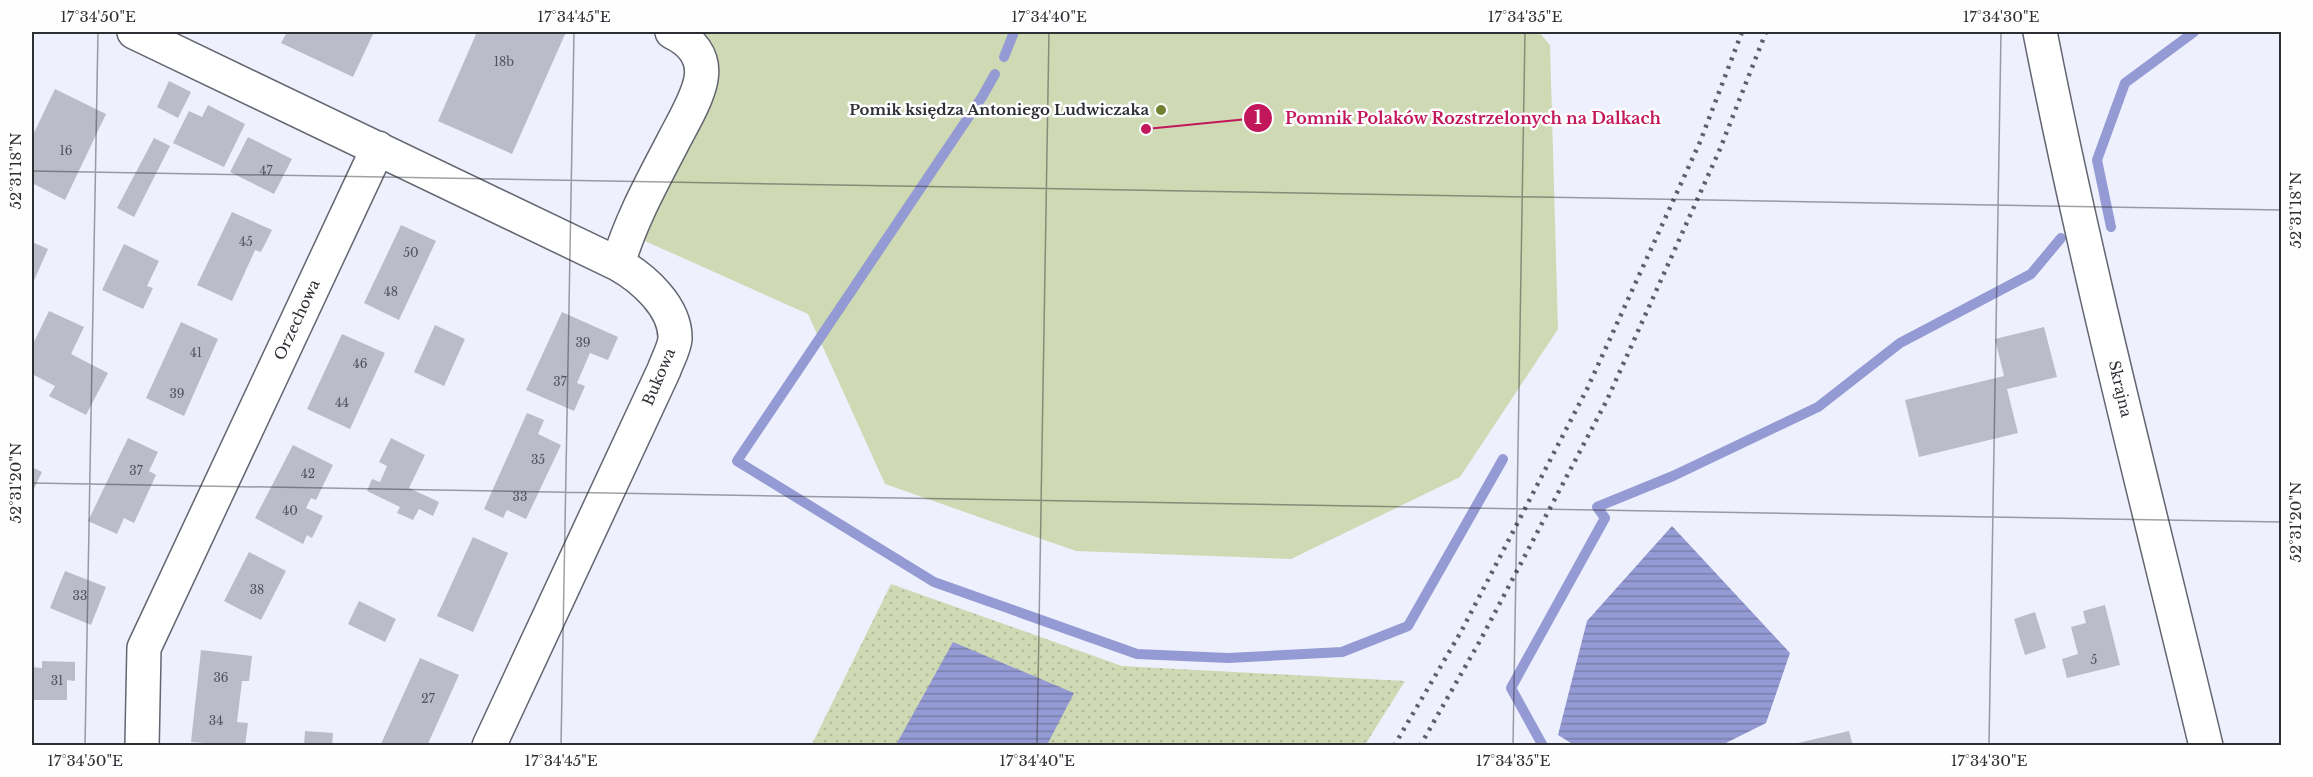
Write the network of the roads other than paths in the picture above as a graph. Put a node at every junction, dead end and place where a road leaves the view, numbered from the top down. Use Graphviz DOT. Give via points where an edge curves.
graph roads {
  1 [pos="134,32"];
  2 [pos="672,32"];
  3 [pos="2040,32"];
  4 [pos="378,148"];
  5 [pos="618,264"];
  6 [pos="142,746"];
  7 [pos="489,746"];
  8 [pos="2206,746"];
  1 -- 4 [label="street"];
  2 -- 5 [label="street" via="693,45 701,64 701,79 688,113 627,233"];
  3 -- 8 [label="street, Skrajna"];
  4 -- 5 [label="street, Bukowa"];
  4 -- 6 [label="street, Orzechowa" via="144,648"];
  5 -- 7 [label="street, Bukowa" via="636,274 668,308 675,339"];
}
